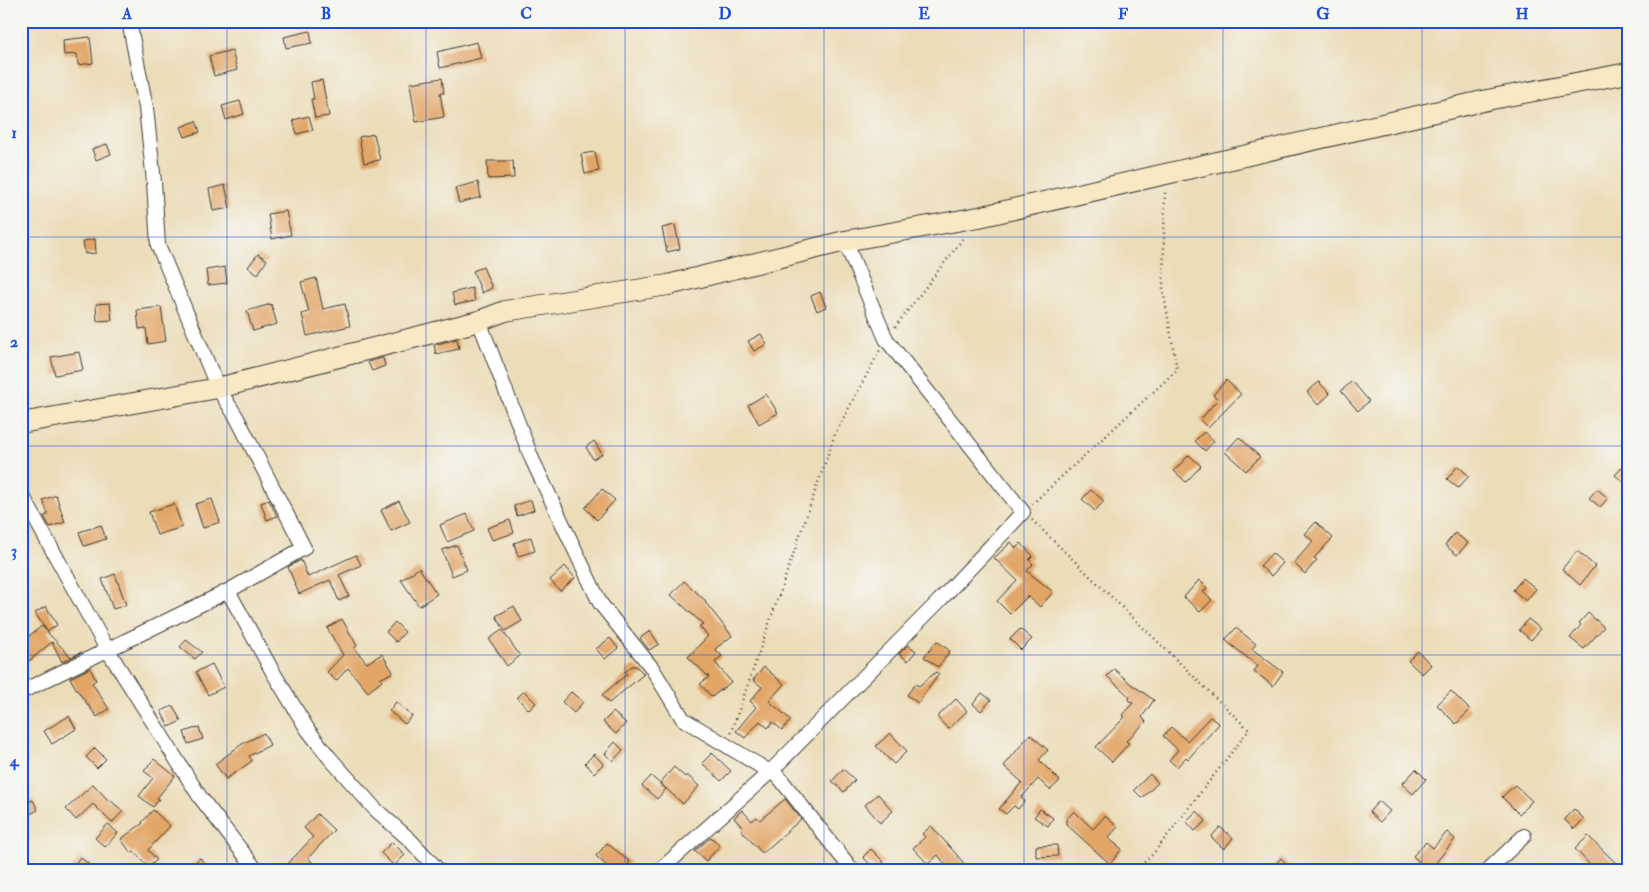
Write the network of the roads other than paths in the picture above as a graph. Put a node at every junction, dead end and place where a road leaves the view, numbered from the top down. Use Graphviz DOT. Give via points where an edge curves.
graph roads {
  1 [pos="129,21"];
  2 [pos="1628,73"];
  3 [pos="845,240"];
  4 [pos="478,321"];
  5 [pos="218,388"];
  6 [pos="21,423"];
  7 [pos="21,493"];
  8 [pos="228,591"];
  9 [pos="107,649"];
  10 [pos="21,692"];
  11 [pos="770,772"];
  12 [pos="1524,836"];
  13 [pos="257,871"];
  14 [pos="439,871"];
  15 [pos="659,871"];
  16 [pos="853,871"];
  17 [pos="1487,871"];
  1 -- 5 [label="street" via="146,108 158,245"];
  2 -- 3 [label="street" via="1487,100 979,218"];
  3 -- 4 [label="street" via="668,285 505,311"];
  3 -- 11 [label="street" via="886,339 1023,512"];
  4 -- 5 [label="street"];
  4 -- 11 [label="street" via="532,459 600,603 652,668 684,719"];
  5 -- 6 [label="street"];
  5 -- 8 [label="street" via="304,548"];
  7 -- 9 [label="street"];
  8 -- 9 [label="street"];
  8 -- 14 [label="street" via="308,730 375,809"];
  9 -- 10 [label="street"];
  9 -- 13 [label="street" via="200,797"];
  11 -- 15 [label="street"];
  11 -- 16 [label="street" via="778,776"];
  12 -- 17 [label="street"];
}
